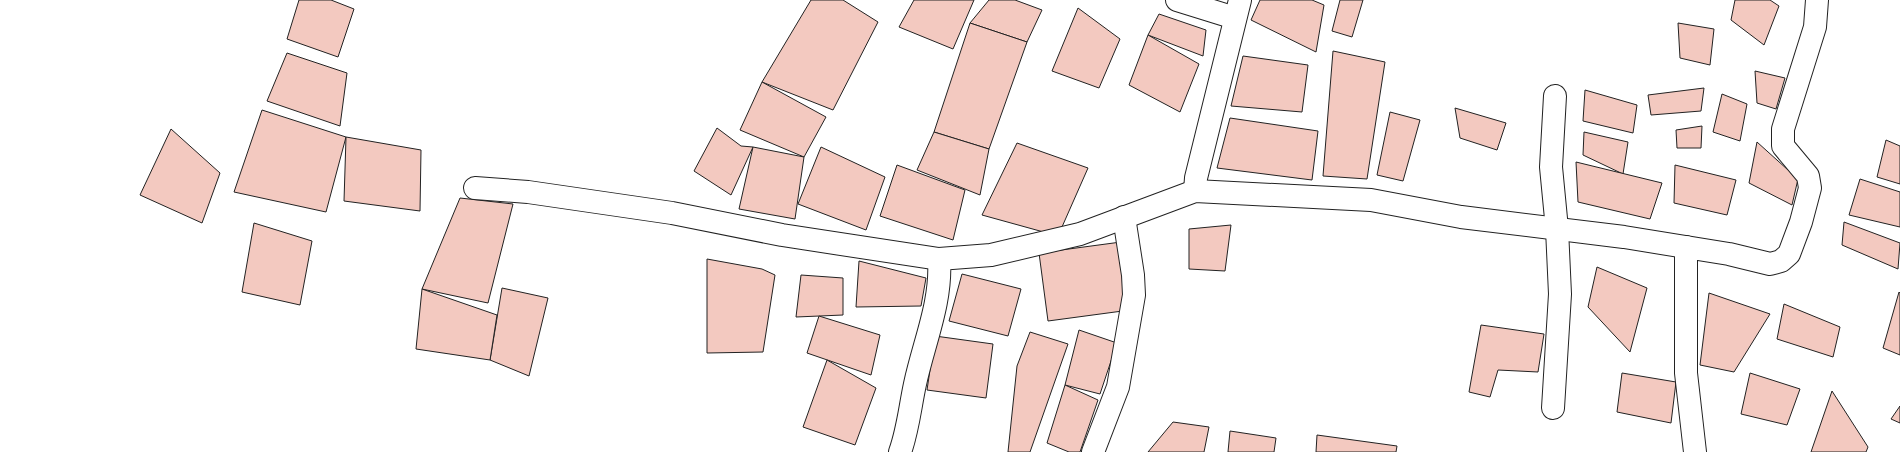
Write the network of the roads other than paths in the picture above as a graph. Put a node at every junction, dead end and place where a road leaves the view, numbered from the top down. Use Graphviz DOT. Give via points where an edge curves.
graph roads {
  1 [pos="1177,0"];
  2 [pos="1817,0"];
  3 [pos="1238,9"];
  4 [pos="1555,96"];
  5 [pos="475,188"];
  6 [pos="1195,191"];
  7 [pos="1124,217"];
  8 [pos="1557,229"];
  9 [pos="1686,247"];
  10 [pos="939,259"];
  11 [pos="1553,408"];
  12 [pos="900,452"];
  13 [pos="1093,452"];
  14 [pos="1695,452"];
  1 -- 3 [label="street"];
  2 -- 9 [label="street" via="1814,27 1783,129 1783,146 1808,176 1810,188 1789,254 1781,261 1770,264"];
  3 -- 6 [label="street" via="1196,178"];
  4 -- 8 [label="street" via="1551,167"];
  5 -- 10 [label="street" via="528,192 672,213 782,235"];
  6 -- 7 [label="street"];
  6 -- 8 [label="street" via="1371,200 1461,217"];
  7 -- 10 [label="street" via="1080,234 991,255"];
  7 -- 13 [label="street" via="1134,295 1118,387"];
  8 -- 9 [label="street"];
  8 -- 11 [label="street" via="1560,294"];
  9 -- 14 [label="street" via="1686,373"];
  10 -- 12 [label="street" via="940,274 935,310 915,384 907,434"];
}
